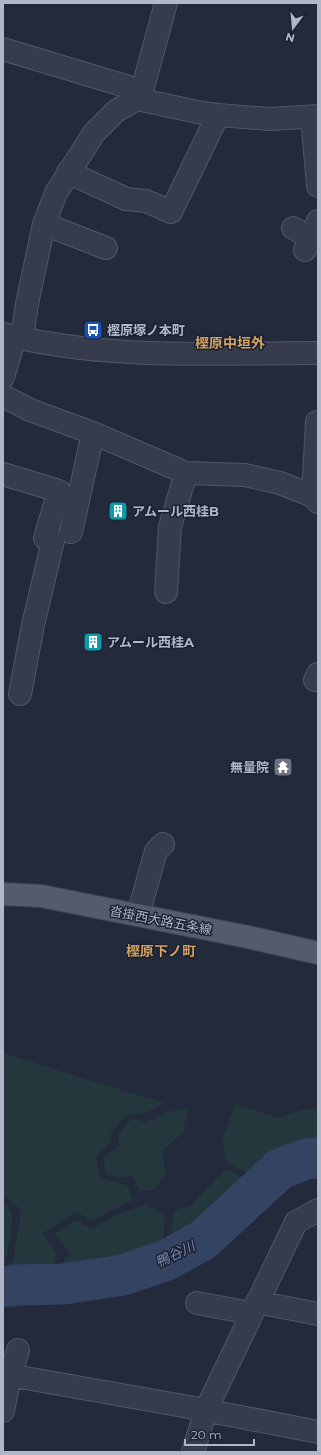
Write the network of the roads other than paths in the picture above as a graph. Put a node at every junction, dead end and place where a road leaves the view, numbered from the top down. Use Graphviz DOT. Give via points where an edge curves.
graph roads {
  1 [pos="166,3"];
  2 [pos="3,49"];
  3 [pos="140,95"];
  4 [pos="218,115"];
  5 [pos="315,116"];
  6 [pos="68,172"];
  7 [pos="318,186"];
  8 [pos="44,224"];
  9 [pos="106,248"];
  10 [pos="13,336"];
  11 [pos="318,353"];
  12 [pos="3,377"];
  13 [pos="3,396"];
  14 [pos="317,422"];
  15 [pos="93,433"];
  16 [pos="186,473"];
  17 [pos="3,474"];
  18 [pos="316,499"];
  19 [pos="72,532"];
  20 [pos="166,592"];
  21 [pos="20,694"];
  22 [pos="163,844"];
  23 [pos="3,894"];
  24 [pos="138,915"];
  25 [pos="318,953"];
  26 [pos="318,1210"];
  27 [pos="197,1303"];
  28 [pos="254,1308"];
  29 [pos="318,1314"];
  30 [pos="18,1350"];
  31 [pos="7,1375"];
  32 [pos="206,1410"];
  33 [pos="3,1411"];
  34 [pos="318,1432"];
  35 [pos="193,1452"];
  1 -- 3 [label="street"];
  2 -- 3 [label="street"];
  3 -- 4 [label="street" via="202,114"];
  3 -- 6 [label="street" via="116,111 94,133"];
  4 -- 5 [label="street" via="270,119"];
  4 -- 6 [label="street" via="171,212 146,201 126,199"];
  5 -- 7 [label="street"];
  6 -- 8 [label="street" via="56,193"];
  8 -- 9 [label="street"];
  8 -- 10 [label="street" via="27,304"];
  10 -- 11 [label="street" via="92,349 163,353"];
  10 -- 12 [label="street"];
  13 -- 15 [label="street" via="30,410"];
  14 -- 18 [label="street"];
  15 -- 16 [label="street"];
  15 -- 19 [label="street"];
  16 -- 18 [label="street" via="245,475 280,483"];
  16 -- 20 [label="street" via="170,527"];
  17 -- 21 [label="street" via="58,491 45,538 53,541"];
  22 -- 24 [label="street" via="156,851"];
  23 -- 24 [label="main road, 沓掛西大路五条線" via="41,896"];
  24 -- 25 [label="main road, 沓掛西大路五条線"];
  26 -- 28 [label="street" via="296,1222"];
  27 -- 28 [label="street" via="240,1311"];
  28 -- 29 [label="street"];
  28 -- 32 [label="street"];
  30 -- 31 [label="street"];
  31 -- 32 [label="street"];
  31 -- 33 [label="street"];
  32 -- 34 [label="street"];
  32 -- 35 [label="street"];
}
